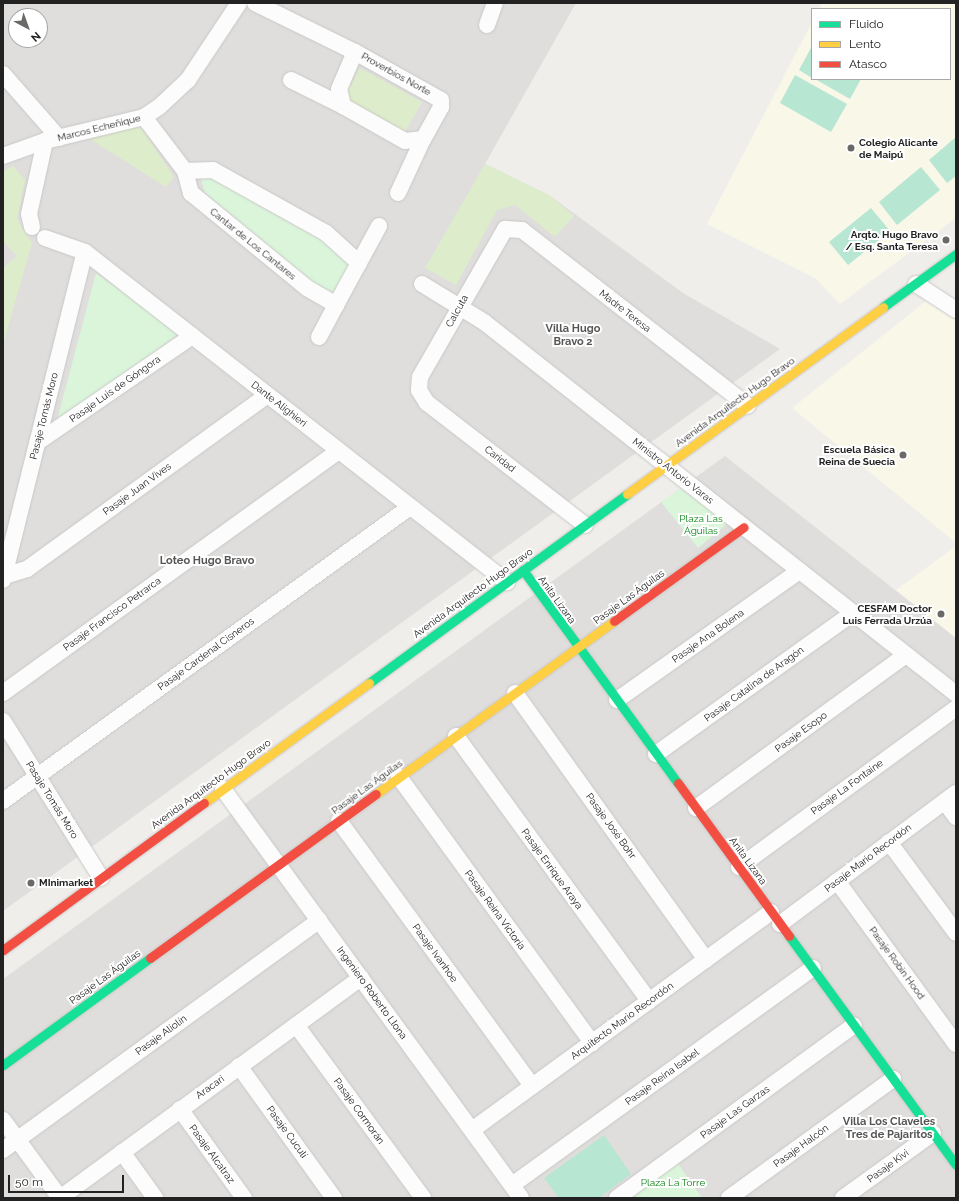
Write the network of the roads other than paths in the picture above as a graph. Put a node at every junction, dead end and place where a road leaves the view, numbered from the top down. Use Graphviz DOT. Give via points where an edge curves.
graph roads {
  1 [pos="255,3"];
  2 [pos="496,3"];
  3 [pos="238,4"];
  4 [pos="487,25"];
  5 [pos="355,52"];
  6 [pos="3,74"];
  7 [pos="291,80"];
  8 [pos="343,106"];
  9 [pos="144,117"];
  10 [pos="424,139"];
  11 [pos="52,140"];
  12 [pos="3,156"];
  13 [pos="184,171"];
  14 [pos="398,193"];
  15 [pos="379,226"];
  16 [pos="32,227"];
  17 [pos="500,234"];
  18 [pos="45,238"];
  19 [pos="85,252"];
  20 [pos="956,254"];
  21 [pos="359,263"];
  22 [pos="422,284"];
  23 [pos="916,284"];
  24 [pos="336,305"];
  25 [pos="460,306"];
  26 [pos="956,310"];
  27 [pos="192,336"];
  28 [pos="319,337"];
  29 [pos="419,390"];
  30 [pos="266,395"];
  31 [pos="748,406"];
  32 [pos="38,442"];
  33 [pos="338,451"];
  34 [pos="666,466"];
  35 [pos="410,507"];
  36 [pos="585,525"];
  37 [pos="744,527"];
  38 [pos="523,570"];
  39 [pos="799,571"];
  40 [pos="4,578"];
  41 [pos="507,582"];
  42 [pos="853,613"];
  43 [pos="578,647"];
  44 [pos="906,655"];
  45 [pos="3,693"];
  46 [pos="515,693"];
  47 [pos="956,694"];
  48 [pos="617,700"];
  49 [pos="956,708"];
  50 [pos="3,721"];
  51 [pos="456,736"];
  52 [pos="656,754"];
  53 [pos="37,776"];
  54 [pos="399,777"];
  55 [pos="223,789"];
  56 [pos="950,797"];
  57 [pos="3,801"];
  58 [pos="696,808"];
  59 [pos="956,817"];
  60 [pos="339,821"];
  61 [pos="889,842"];
  62 [pos="279,864"];
  63 [pos="739,867"];
  64 [pos="101,878"];
  65 [pos="837,881"];
  66 [pos="776,918"];
  67 [pos="319,920"];
  68 [pos="956,933"];
  69 [pos="3,950"];
  70 [pos="706,960"];
  71 [pos="813,968"];
  72 [pos="361,978"];
  73 [pos="649,1001"];
  74 [pos="296,1025"];
  75 [pos="854,1025"];
  76 [pos="592,1043"];
  77 [pos="956,1044"];
  78 [pos="3,1065"];
  79 [pos="239,1066"];
  80 [pos="893,1079"];
  81 [pos="532,1086"];
  82 [pos="180,1109"];
  83 [pos="3,1120"];
  84 [pos="472,1130"];
  85 [pos="933,1133"];
  86 [pos="17,1140"];
  87 [pos="3,1150"];
  88 [pos="122,1152"];
  89 [pos="956,1165"];
  90 [pos="516,1192"];
  91 [pos="55,1196"];
  92 [pos="155,1198"];
  93 [pos="244,1198"];
  94 [pos="334,1198"];
  95 [pos="422,1198"];
  96 [pos="617,1198"];
  97 [pos="729,1198"];
  98 [pos="843,1198"];
  1 -- 5 [label="street, Proverbios Norte"];
  2 -- 4 [label="street"];
  3 -- 9 [label="street, Marcos Echeñique" via="188,80"];
  5 -- 8 [label="street, Proverbios Norte" via="339,89"];
  5 -- 10 [label="street, Proverbios Norte" via="440,100 441,107"];
  6 -- 11 [label="street"];
  7 -- 8 [label="street"];
  8 -- 10 [label="street" via="405,141"];
  9 -- 11 [label="street, Marcos Echeñique"];
  9 -- 13 [label="street, Cantar de Los Cantares"];
  10 -- 14 [label="street, Proverbios Norte"];
  11 -- 12 [label="street, Marcos Echeñique"];
  11 -- 16 [label="street" via="28,214"];
  13 -- 21 [label="street" via="212,170 326,233"];
  13 -- 24 [label="street, Cantar de Los Cantares" via="191,193 307,288"];
  15 -- 21 [label="street"];
  17 -- 25 [label="street, Calcuta"];
  17 -- 31 [label="street, Madre Teresa" via="510,227 522,230"];
  18 -- 19 [label="street, Dante Alighieri"];
  19 -- 27 [label="street, Dante Alighieri"];
  19 -- 32 [label="street, Pasaje Tomás Moro"];
  20 -- 23 [label="street, Avenida Arquitecto Hugo Bravo"];
  21 -- 24 [label="street"];
  22 -- 25 [label="street, Ministro Antorio Varas"];
  23 -- 26 [label="street"];
  23 -- 31 [label="street, Avenida Arquitecto Hugo Bravo"];
  24 -- 28 [label="street"];
  25 -- 29 [label="street, Calcuta" via="420,377"];
  25 -- 34 [label="street, Ministro Antorio Varas"];
  27 -- 30 [label="street, Dante Alighieri"];
  27 -- 32 [label="street, Pasaje Luis de Góngora"];
  29 -- 36 [label="street, Caridad" via="427,403"];
  30 -- 33 [label="street, Dante Alighieri"];
  30 -- 40 [label="street, Pasaje Juan Vives" via="27,569"];
  31 -- 34 [label="street, Avenida Arquitecto Hugo Bravo"];
  32 -- 40 [label="street, Pasaje Tomás Moro"];
  33 -- 35 [label="street, Dante Alighieri"];
  33 -- 45 [label="street, Pasaje Francisco Petrarca"];
  34 -- 36 [label="street, Avenida Arquitecto Hugo Bravo"];
  34 -- 37 [label="street, Ministro Antorio Varas"];
  35 -- 41 [label="street, Dante Alighieri"];
  35 -- 53 [label="street, Pasaje Cardenal Cisneros"];
  36 -- 38 [label="street, Avenida Arquitecto Hugo Bravo"];
  37 -- 39 [label="street, Ministro Antorio Varas"];
  37 -- 43 [label="street, Pasaje Las Águilas"];
  38 -- 41 [label="street, Avenida Arquitecto Hugo Bravo"];
  38 -- 43 [label="street, Anita Lizana"];
  39 -- 42 [label="street, Ministro Antorio Varas"];
  39 -- 48 [label="street, Pasaje Ana Bolena"];
  41 -- 55 [label="street, Avenida Arquitecto Hugo Bravo"];
  42 -- 44 [label="street, Ministro Antorio Varas"];
  42 -- 52 [label="street, Pasaje Catalina de Aragón"];
  43 -- 46 [label="street, Pasaje Las Águilas"];
  43 -- 48 [label="street, Anita Lizana"];
  44 -- 47 [label="street, Ministro Antorio Varas"];
  44 -- 58 [label="street, Pasaje Esopo"];
  46 -- 51 [label="street, Pasaje Las Águilas"];
  46 -- 70 [label="street, Pasaje José Bohr"];
  48 -- 52 [label="street, Anita Lizana"];
  49 -- 63 [label="street, Pasaje La Fontaine"];
  50 -- 53 [label="street, Pasaje Tomás Moro"];
  51 -- 54 [label="street, Pasaje Las Águilas"];
  51 -- 73 [label="street, Pasaje Enrique Araya"];
  52 -- 58 [label="street, Anita Lizana"];
  53 -- 57 [label="street, Pasaje Cardenal Cisneros"];
  53 -- 64 [label="street, Pasaje Tomás Moro"];
  54 -- 60 [label="street, Pasaje Las Águilas"];
  54 -- 76 [label="street, Pasaje Reina Victoria"];
  55 -- 62 [label="street, Ingeniero Roberto Llona"];
  55 -- 64 [label="street, Avenida Arquitecto Hugo Bravo"];
  56 -- 59 [label="street"];
  56 -- 61 [label="street, Pasaje Mario Recordón"];
  58 -- 63 [label="street, Anita Lizana"];
  60 -- 62 [label="street, Pasaje Las Águilas"];
  60 -- 81 [label="street, Pasaje Ivanhoe"];
  61 -- 65 [label="street, Pasaje Mario Recordón"];
  61 -- 68 [label="street"];
  62 -- 67 [label="street, Ingeniero Roberto Llona"];
  62 -- 78 [label="street, Pasaje Las Águilas"];
  63 -- 66 [label="street, Anita Lizana"];
  64 -- 69 [label="street, Avenida Arquitecto Hugo Bravo"];
  65 -- 66 [label="street, Pasaje Mario Recordón"];
  65 -- 77 [label="street, Pasaje Robin Hood"];
  66 -- 70 [label="street, Arquitecto Mario Recordón"];
  66 -- 71 [label="street, Anita Lizana"];
  67 -- 72 [label="street, Ingeniero Roberto Llona"];
  67 -- 86 [label="street, Pasaje Aliolín"];
  70 -- 73 [label="street, Arquitecto Mario Recordón"];
  71 -- 75 [label="street, Anita Lizana"];
  71 -- 90 [label="street, Pasaje Reina Isabel"];
  72 -- 74 [label="street, Aracari"];
  72 -- 84 [label="street, Ingeniero Roberto Llona"];
  73 -- 76 [label="street, Arquitecto Mario Recordón"];
  74 -- 79 [label="street, Aracari"];
  74 -- 95 [label="street, Pasaje Cormorán"];
  75 -- 80 [label="street, Anita Lizana"];
  75 -- 96 [label="street, Pasaje Las Garzas"];
  76 -- 81 [label="street, Arquitecto Mario Recordón"];
  79 -- 82 [label="street, Aracari"];
  79 -- 94 [label="street, Pasaje Cuculí"];
  80 -- 85 [label="street, Anita Lizana"];
  80 -- 97 [label="street, Pasaje Halcón"];
  81 -- 84 [label="street, Arquitecto Mario Recordón"];
  82 -- 88 [label="street, Aracari"];
  82 -- 93 [label="street, Pasaje Alcatraz"];
  83 -- 86 [label="street"];
  84 -- 90 [label="street, Ingeniero Roberto Llona"];
  85 -- 89 [label="street, Anita Lizana"];
  85 -- 98 [label="street, Pasaje Kivi"];
  86 -- 87 [label="street, Pasaje Aliolín"];
  86 -- 91 [label="street"];
  88 -- 91 [label="street, Aracari"];
  88 -- 92 [label="street"];
}
